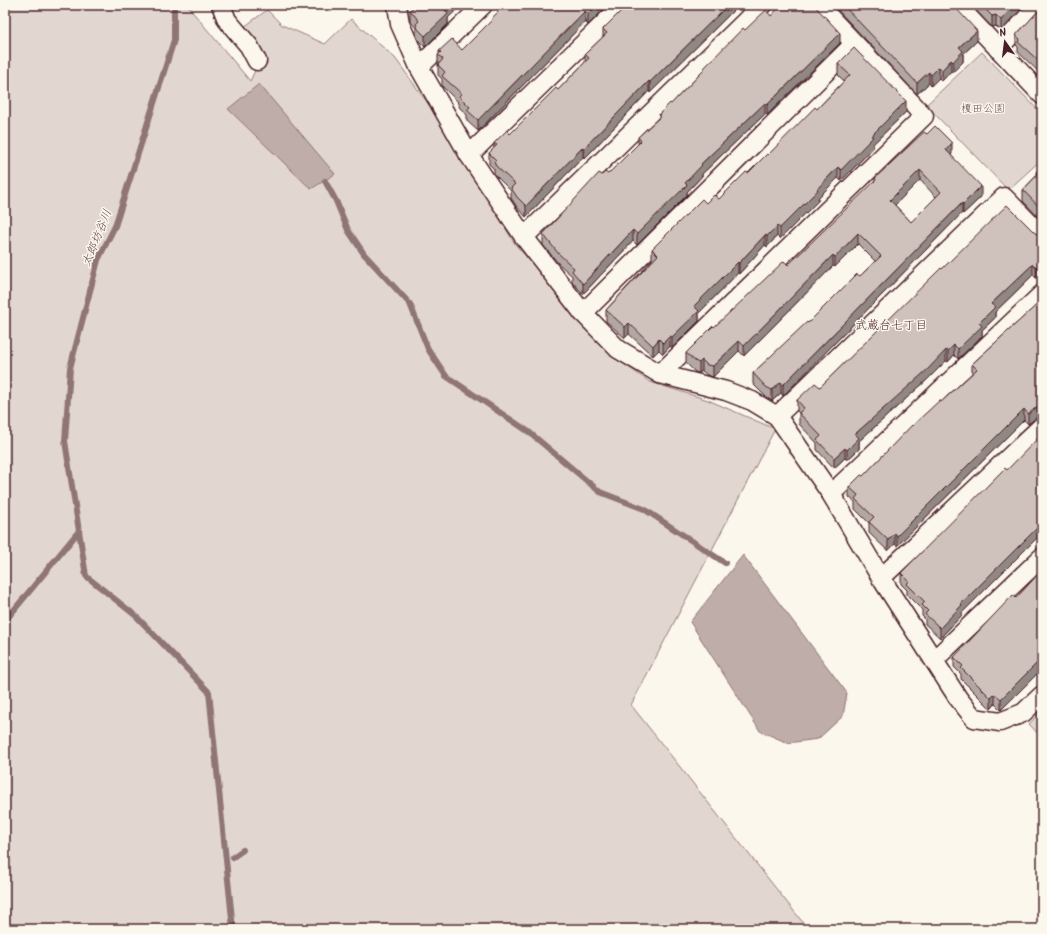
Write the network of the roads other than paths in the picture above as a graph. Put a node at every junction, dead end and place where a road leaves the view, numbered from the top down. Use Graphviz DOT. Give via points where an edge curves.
graph roads {
  1 [pos="221,5"];
  2 [pos="397,5"];
  3 [pos="484,5"];
  4 [pos="623,5"];
  5 [pos="762,5"];
  6 [pos="818,5"];
  7 [pos="957,5"];
  8 [pos="1039,5"];
  9 [pos="854,44"];
  10 [pos="998,49"];
  11 [pos="257,61"];
  12 [pos="419,67"];
  13 [pos="1042,95"];
  14 [pos="469,155"];
  15 [pos="1042,236"];
  16 [pos="524,237"];
  17 [pos="1042,294"];
  18 [pos="583,313"];
  19 [pos="660,374"];
  20 [pos="777,416"];
  21 [pos="1042,426"];
  22 [pos="831,494"];
  23 [pos="1042,557"];
  24 [pos="881,578"];
  25 [pos="934,660"];
  26 [pos="1042,695"];
  1 -- 11 [label="street" via="227,20 249,46"];
  2 -- 12 [label="street" via="400,24"];
  3 -- 12 [label="street"];
  4 -- 14 [label="street"];
  5 -- 16 [label="street"];
  6 -- 9 [label="street"];
  7 -- 10 [label="street"];
  8 -- 10 [label="street"];
  9 -- 18 [label="street"];
  9 -- 19 [label="street" via="924,116"];
  10 -- 13 [label="street"];
  12 -- 14 [label="street"];
  14 -- 16 [label="street"];
  15 -- 20 [label="street" via="1004,197"];
  16 -- 18 [label="street"];
  17 -- 22 [label="street"];
  18 -- 19 [label="street" via="618,349"];
  19 -- 20 [label="street" via="733,393"];
  20 -- 22 [label="street"];
  21 -- 24 [label="street"];
  22 -- 24 [label="street"];
  23 -- 25 [label="street"];
  24 -- 25 [label="street"];
  25 -- 26 [label="street" via="974,718 1000,722 1022,712"];
}
